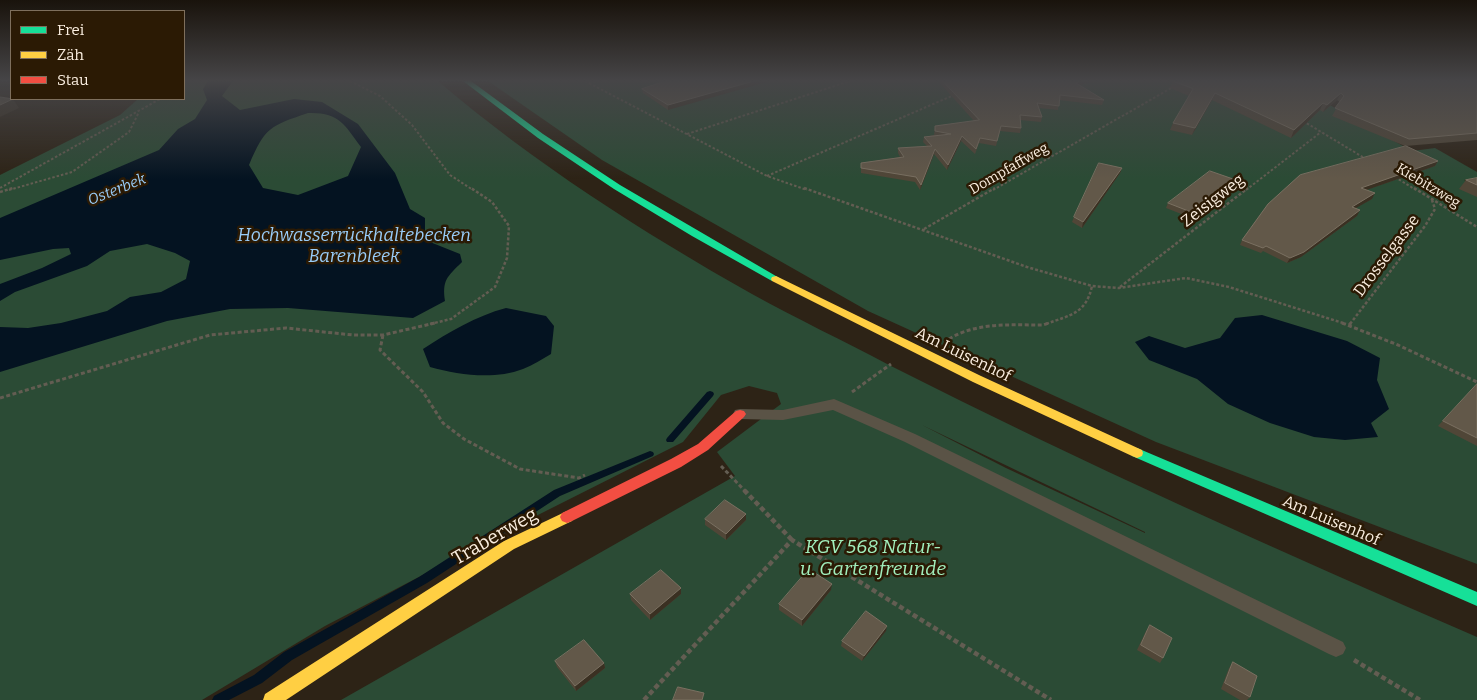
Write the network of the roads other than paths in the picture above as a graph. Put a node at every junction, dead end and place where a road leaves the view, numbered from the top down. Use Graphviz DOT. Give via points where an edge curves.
graph roads {
  1 [pos="510,114"];
  2 [pos="740,414"];
  3 [pos="1477,599"];
  4 [pos="1336,648"];
  5 [pos="271,700"];
  1 -- 3 [label="main road, Am Luisenhof" via="554,147 630,195 823,304 1062,420 1250,505"];
  2 -- 4 [label="lane" via="783,415 834,404 910,438"];
  2 -- 5 [label="main road, Traberweg" via="703,447 509,545"];
}
